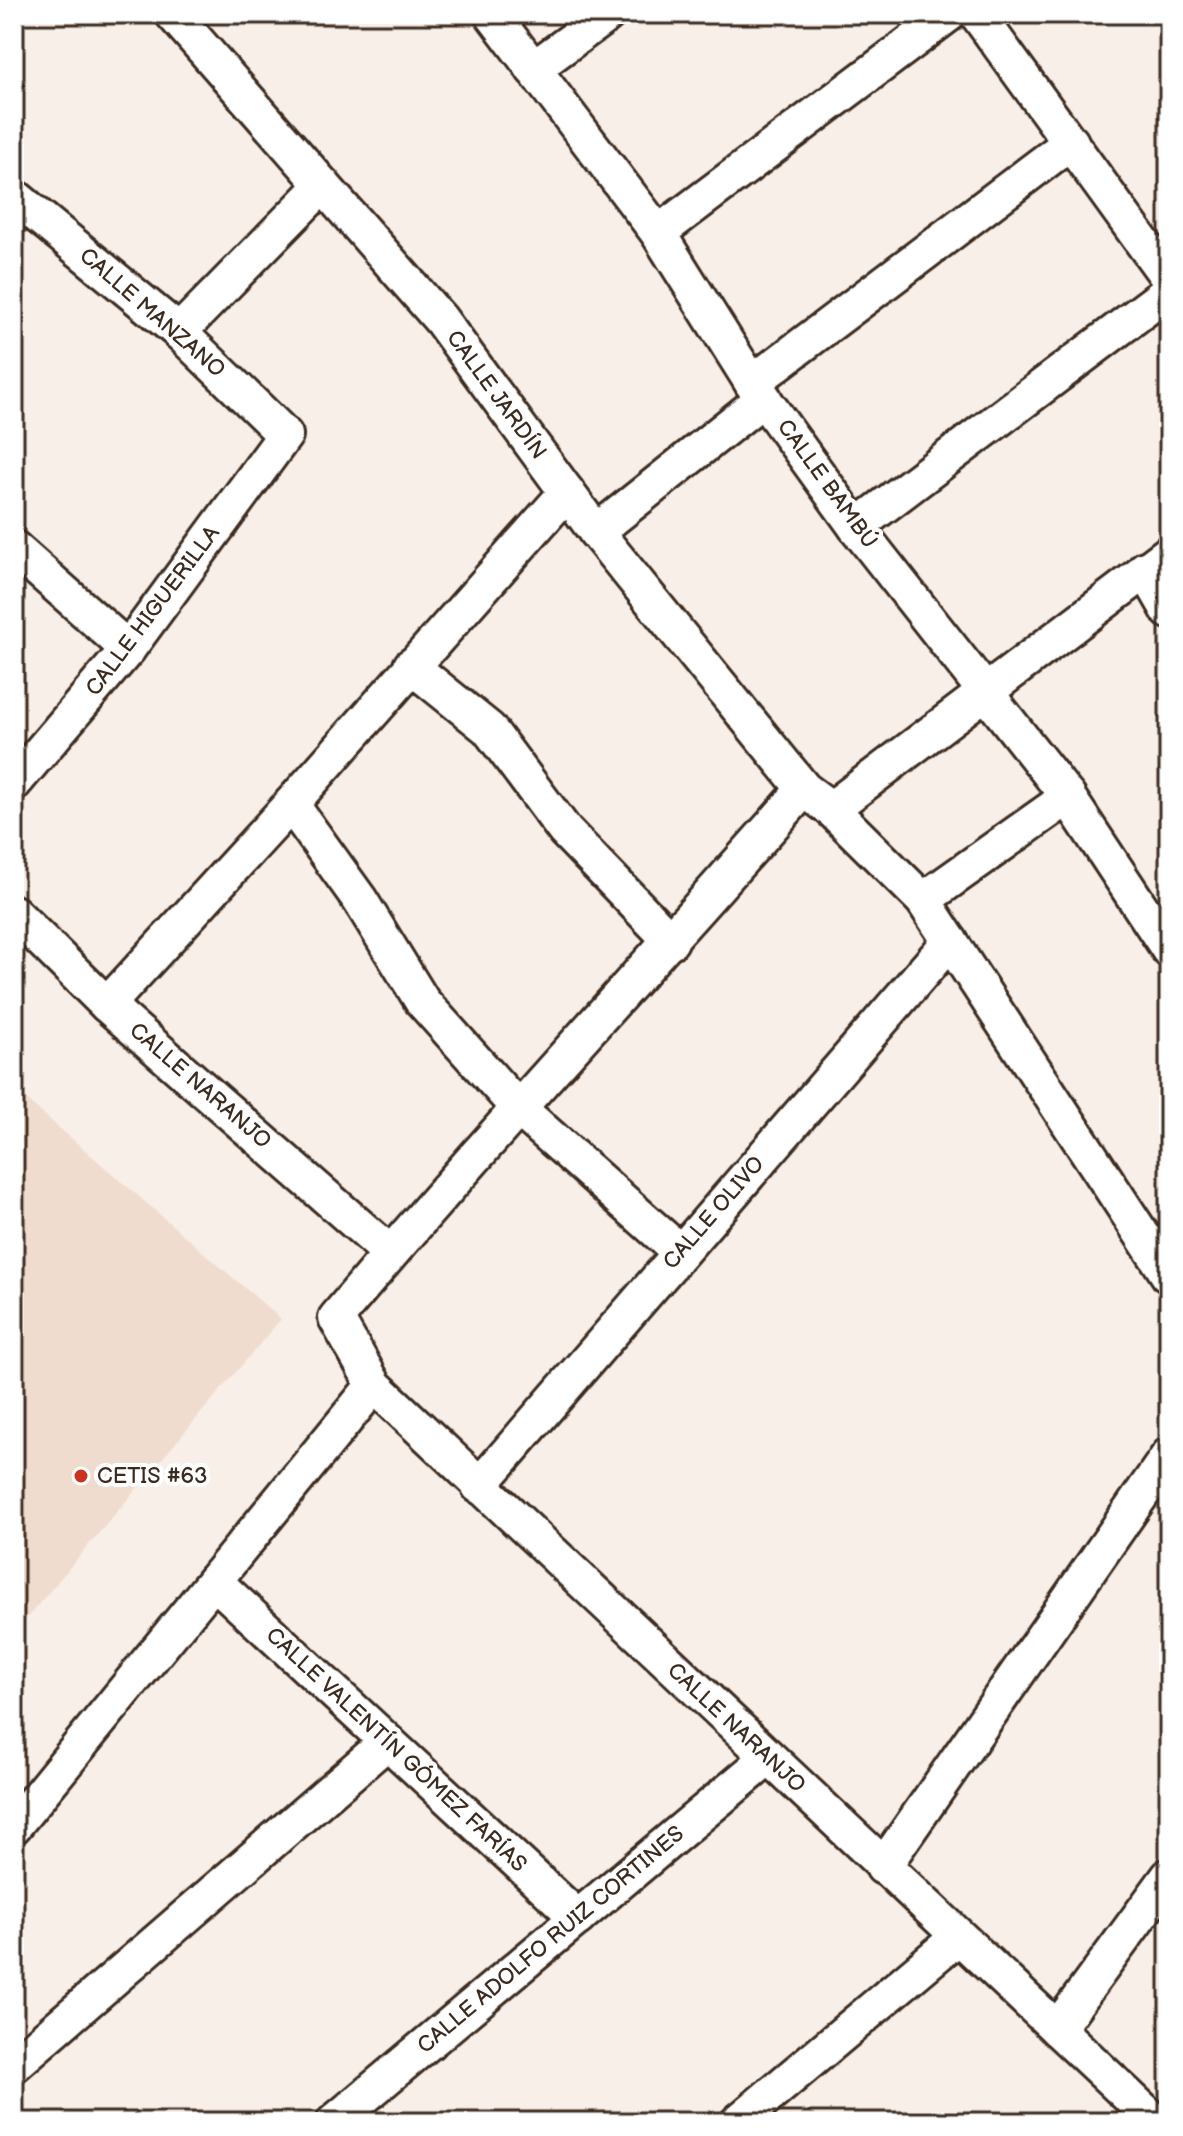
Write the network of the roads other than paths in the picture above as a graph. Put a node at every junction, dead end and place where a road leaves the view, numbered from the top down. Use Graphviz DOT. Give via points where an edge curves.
graph roads {
  1 [pos="173,14"];
  2 [pos="492,14"];
  3 [pos="608,14"];
  4 [pos="949,14"];
  5 [pos="977,14"];
  6 [pos="533,69"];
  7 [pos="1071,142"];
  8 [pos="323,185"];
  9 [pos="14,196"];
  10 [pos="658,233"];
  11 [pos="1169,279"];
  12 [pos="1169,291"];
  13 [pos="179,332"];
  14 [pos="758,390"];
  15 [pos="285,435"];
  16 [pos="567,492"];
  17 [pos="856,527"];
  18 [pos="596,532"];
  19 [pos="14,548"];
  20 [pos="1157,561"];
  21 [pos="1169,611"];
  22 [pos="128,649"];
  23 [pos="411,666"];
  24 [pos="987,693"];
  25 [pos="14,783"];
  26 [pos="1068,797"];
  27 [pos="817,799"];
  28 [pos="291,804"];
  29 [pos="923,900"];
  30 [pos="14,913"];
  31 [pos="671,941"];
  32 [pos="950,941"];
  33 [pos="1169,950"];
  34 [pos="107,1005"];
  35 [pos="517,1107"];
  36 [pos="680,1252"];
  37 [pos="390,1253"];
  38 [pos="1169,1276"];
  39 [pos="374,1385"];
  40 [pos="1169,1455"];
  41 [pos="479,1486"];
  42 [pos="214,1581"];
  43 [pos="387,1742"];
  44 [pos="768,1758"];
  45 [pos="14,1826"];
  46 [pos="883,1867"];
  47 [pos="1169,1876"];
  48 [pos="578,1918"];
  49 [pos="958,1937"];
  50 [pos="1057,2029"];
  51 [pos="14,2065"];
  52 [pos="334,2122"];
  53 [pos="738,2122"];
  54 [pos="1156,2122"];
  1 -- 8 [label="street, CALLE JARDÍN"];
  2 -- 6 [label="street, CALLE BAMBÚ"];
  3 -- 6 [label="street"];
  4 -- 10 [label="street"];
  5 -- 7 [label="street"];
  6 -- 10 [label="street, CALLE BAMBÚ"];
  7 -- 11 [label="street"];
  7 -- 14 [label="street"];
  8 -- 13 [label="street"];
  8 -- 16 [label="street, CALLE JARDÍN" via="441,320"];
  9 -- 13 [label="street, CALLE MANZANO"];
  10 -- 14 [label="street, CALLE BAMBÚ"];
  12 -- 17 [label="street"];
  13 -- 15 [label="street, CALLE MANZANO"];
  14 -- 17 [label="street, CALLE BAMBÚ"];
  14 -- 18 [label="street"];
  15 -- 22 [label="street, CALLE HIGUERILLA"];
  16 -- 18 [label="street, CALLE JARDÍN"];
  16 -- 23 [label="street"];
  17 -- 24 [label="street, CALLE BAMBÚ"];
  18 -- 27 [label="street, CALLE JARDÍN"];
  19 -- 22 [label="street"];
  20 -- 21 [label="street"];
  20 -- 24 [label="street"];
  22 -- 25 [label="street, CALLE HIGUERILLA"];
  23 -- 28 [label="street"];
  23 -- 31 [label="street" via="489,729 565,831"];
  24 -- 26 [label="street, CALLE BAMBÚ"];
  24 -- 27 [label="street"];
  26 -- 29 [label="street"];
  26 -- 33 [label="street, CALLE BAMBÚ"];
  27 -- 29 [label="street, CALLE JARDÍN"];
  27 -- 31 [label="street"];
  28 -- 34 [label="street"];
  28 -- 35 [label="street" via="360,900 422,1001"];
  29 -- 32 [label="street, CALLE JARDÍN"];
  30 -- 34 [label="street, CALLE NARANJO"];
  31 -- 35 [label="street"];
  32 -- 36 [label="street, CALLE OLIVO"];
  32 -- 38 [label="street, CALLE JARDÍN"];
  34 -- 37 [label="street, CALLE NARANJO"];
  35 -- 36 [label="street"];
  35 -- 37 [label="street"];
  36 -- 41 [label="street, CALLE OLIVO"];
  37 -- 39 [label="street, CALLE NARANJO" via="336,1318"];
  39 -- 41 [label="street, CALLE NARANJO"];
  39 -- 42 [label="street"];
  40 -- 46 [label="street"];
  41 -- 44 [label="street, CALLE NARANJO"];
  42 -- 43 [label="street, CALLE VALENTÍN GÓMEZ FARÍAS"];
  42 -- 45 [label="street"];
  43 -- 48 [label="street, CALLE VALENTÍN GÓMEZ FARÍAS"];
  43 -- 51 [label="street"];
  44 -- 46 [label="street, CALLE NARANJO"];
  44 -- 48 [label="street, CALLE ADOLFO RUIZ CORTINES"];
  46 -- 49 [label="street, CALLE NARANJO"];
  47 -- 50 [label="street"];
  48 -- 52 [label="street, CALLE ADOLFO RUIZ CORTINES"];
  49 -- 50 [label="street, CALLE NARANJO"];
  49 -- 53 [label="street"];
  50 -- 54 [label="street, CALLE NARANJO"];
}
